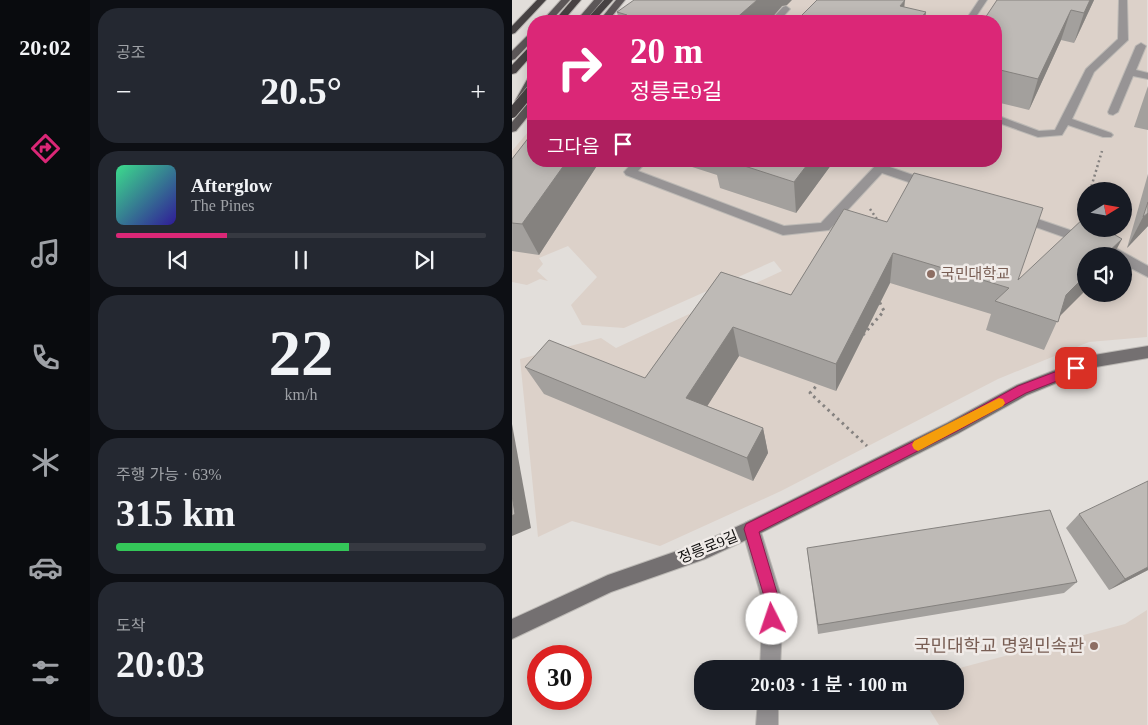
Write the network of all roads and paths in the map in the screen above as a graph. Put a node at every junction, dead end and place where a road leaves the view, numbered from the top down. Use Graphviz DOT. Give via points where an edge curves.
graph roads {
  1 [pos="542,0"];
  2 [pos="566,0"];
  3 [pos="577,0"];
  4 [pos="599,0"];
  5 [pos="609,0"];
  6 [pos="621,0"];
  7 [pos="983,0"];
  8 [pos="1123,0"];
  9 [pos="786,8"];
  10 [pos="527,15"];
  11 [pos="552,15"];
  12 [pos="563,15"];
  13 [pos="585,15"];
  14 [pos="595,15"];
  15 [pos="608,15"];
  16 [pos="780,15"];
  17 [pos="973,15"];
  18 [pos="527,16"];
  19 [pos="512,31"];
  20 [pos="1123,40"];
  21 [pos="527,41"];
  22 [pos="1144,46"];
  23 [pos="527,55"];
  24 [pos="512,57"];
  25 [pos="512,71"];
  26 [pos="1130,72"];
  27 [pos="1148,76"];
  28 [pos="527,84"];
  29 [pos="527,88"];
  30 [pos="527,95"];
  31 [pos="512,102"];
  32 [pos="527,111"];
  33 [pos="1113,112"];
  34 [pos="512,114"];
  35 [pos="1002,120"];
  36 [pos="1066,122"];
  37 [pos="512,129"];
  38 [pos="1107,135"];
  39 [pos="635,167"];
  40 [pos="879,167"];
  41 [pos="889,167"];
  42 [pos="946,191"];
  43 [pos="858,192"];
  44 [pos="1011,214"];
  45 [pos="875,230"];
  46 [pos="1104,247"];
  47 [pos="1132,263"];
  48 [pos="1148,272"];
  49 [pos="876,295"];
  50 [pos="859,338"];
  51 [pos="1148,352"];
  52 [pos="822,380"];
  53 [pos="868,446"];
  54 [pos="751,529"];
  55 [pos="512,629"];
  56 [pos="770,660"];
  57 [pos="768,710"];
  58 [pos="767,725"];
  1 -- 10 [label="highway"];
  2 -- 11 [label="main road"];
  3 -- 12 [label="highway"];
  4 -- 13 [label="main road"];
  5 -- 14 [label="highway"];
  6 -- 15 [label="main road"];
  7 -- 17 [label="street"];
  8 -- 20 [label="street"];
  9 -- 16 [label="street"];
  18 -- 19 [label="highway"];
  20 -- 22 [label="street"];
  20 -- 36 [label="street" via="1090,71"];
  21 -- 24 [label="main road"];
  22 -- 26 [label="street"];
  23 -- 25 [label="highway"];
  26 -- 27 [label="street"];
  26 -- 33 [label="street"];
  28 -- 31 [label="main road"];
  29 -- 34 [label="main road"];
  30 -- 34 [label="highway, bridge"];
  32 -- 37 [label="main road"];
  35 -- 36 [label="street" via="1038,134 1058,133"];
  36 -- 38 [label="street"];
  39 -- 43 [label="street" via="630,172 783,230 825,227"];
  40 -- 43 [label="street"];
  41 -- 42 [label="street"];
  43 -- 45 [label="path" via="879,222"];
  44 -- 46 [label="street"];
  47 -- 48 [label="street"];
  49 -- 50 [label="path" via="884,311"];
  51 -- 54 [label="street, 정릉로9길" via="1094,361 1022,390"];
  52 -- 53 [label="path" via="810,393"];
  54 -- 55 [label="street, 정릉로9길" via="705,550 608,584"];
  54 -- 56 [label="street" via="773,603"];
  57 -- 58 [label="street"];
}
